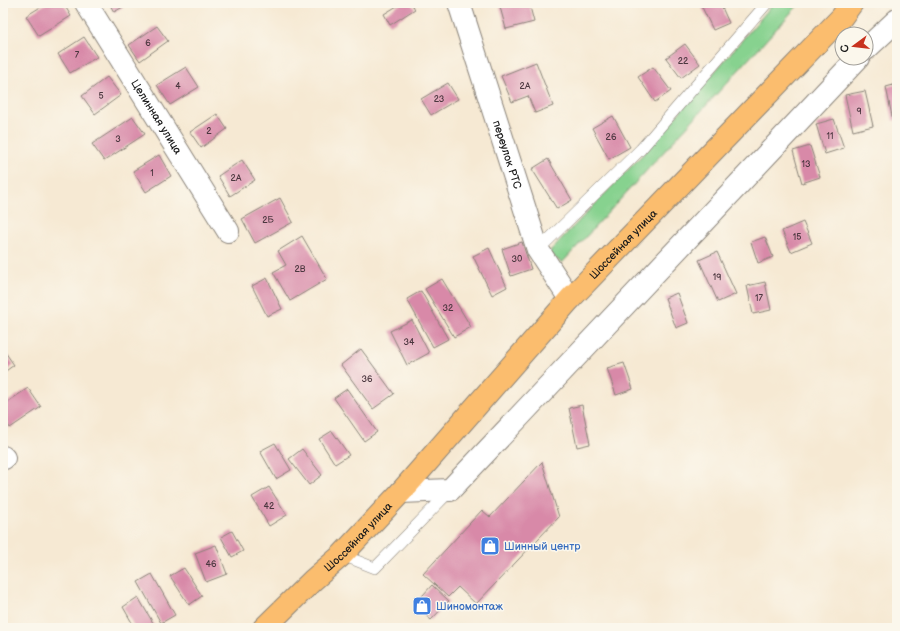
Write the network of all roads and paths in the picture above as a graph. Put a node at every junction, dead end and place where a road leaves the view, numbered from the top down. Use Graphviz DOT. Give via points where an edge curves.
graph roads {
  1 [pos="86,3"];
  2 [pos="459,3"];
  3 [pos="768,3"];
  4 [pos="858,3"];
  5 [pos="846,10"];
  6 [pos="897,20"];
  7 [pos="874,42"];
  8 [pos="850,66"];
  9 [pos="228,231"];
  10 [pos="538,250"];
  11 [pos="570,299"];
  12 [pos="450,490"];
  13 [pos="401,492"];
  14 [pos="342,555"];
  15 [pos="313,580"];
  16 [pos="264,628"];
  17 [pos="280,628"];
  1 -- 9 [label="street, Целинная улица"];
  2 -- 10 [label="street, переулок РТС"];
  3 -- 10 [label="lane" via="641,149"];
  4 -- 5 [label="main road, Шоссейная улица"];
  5 -- 11 [label="main road, Шоссейная улица"];
  6 -- 7 [label="street"];
  8 -- 12 [label="street"];
  10 -- 11 [label="street, переулок РТС"];
  11 -- 13 [label="main road, Шоссейная улица"];
  12 -- 13 [label="street, Шоссейная улица"];
  12 -- 14 [label="lane" via="375,568"];
  13 -- 14 [label="main road, Шоссейная улица"];
  14 -- 15 [label="main road, Шоссейная улица"];
  15 -- 16 [label="main road, Шоссейная улица"];
  15 -- 17 [label="main road, Шоссейная улица"];
}
